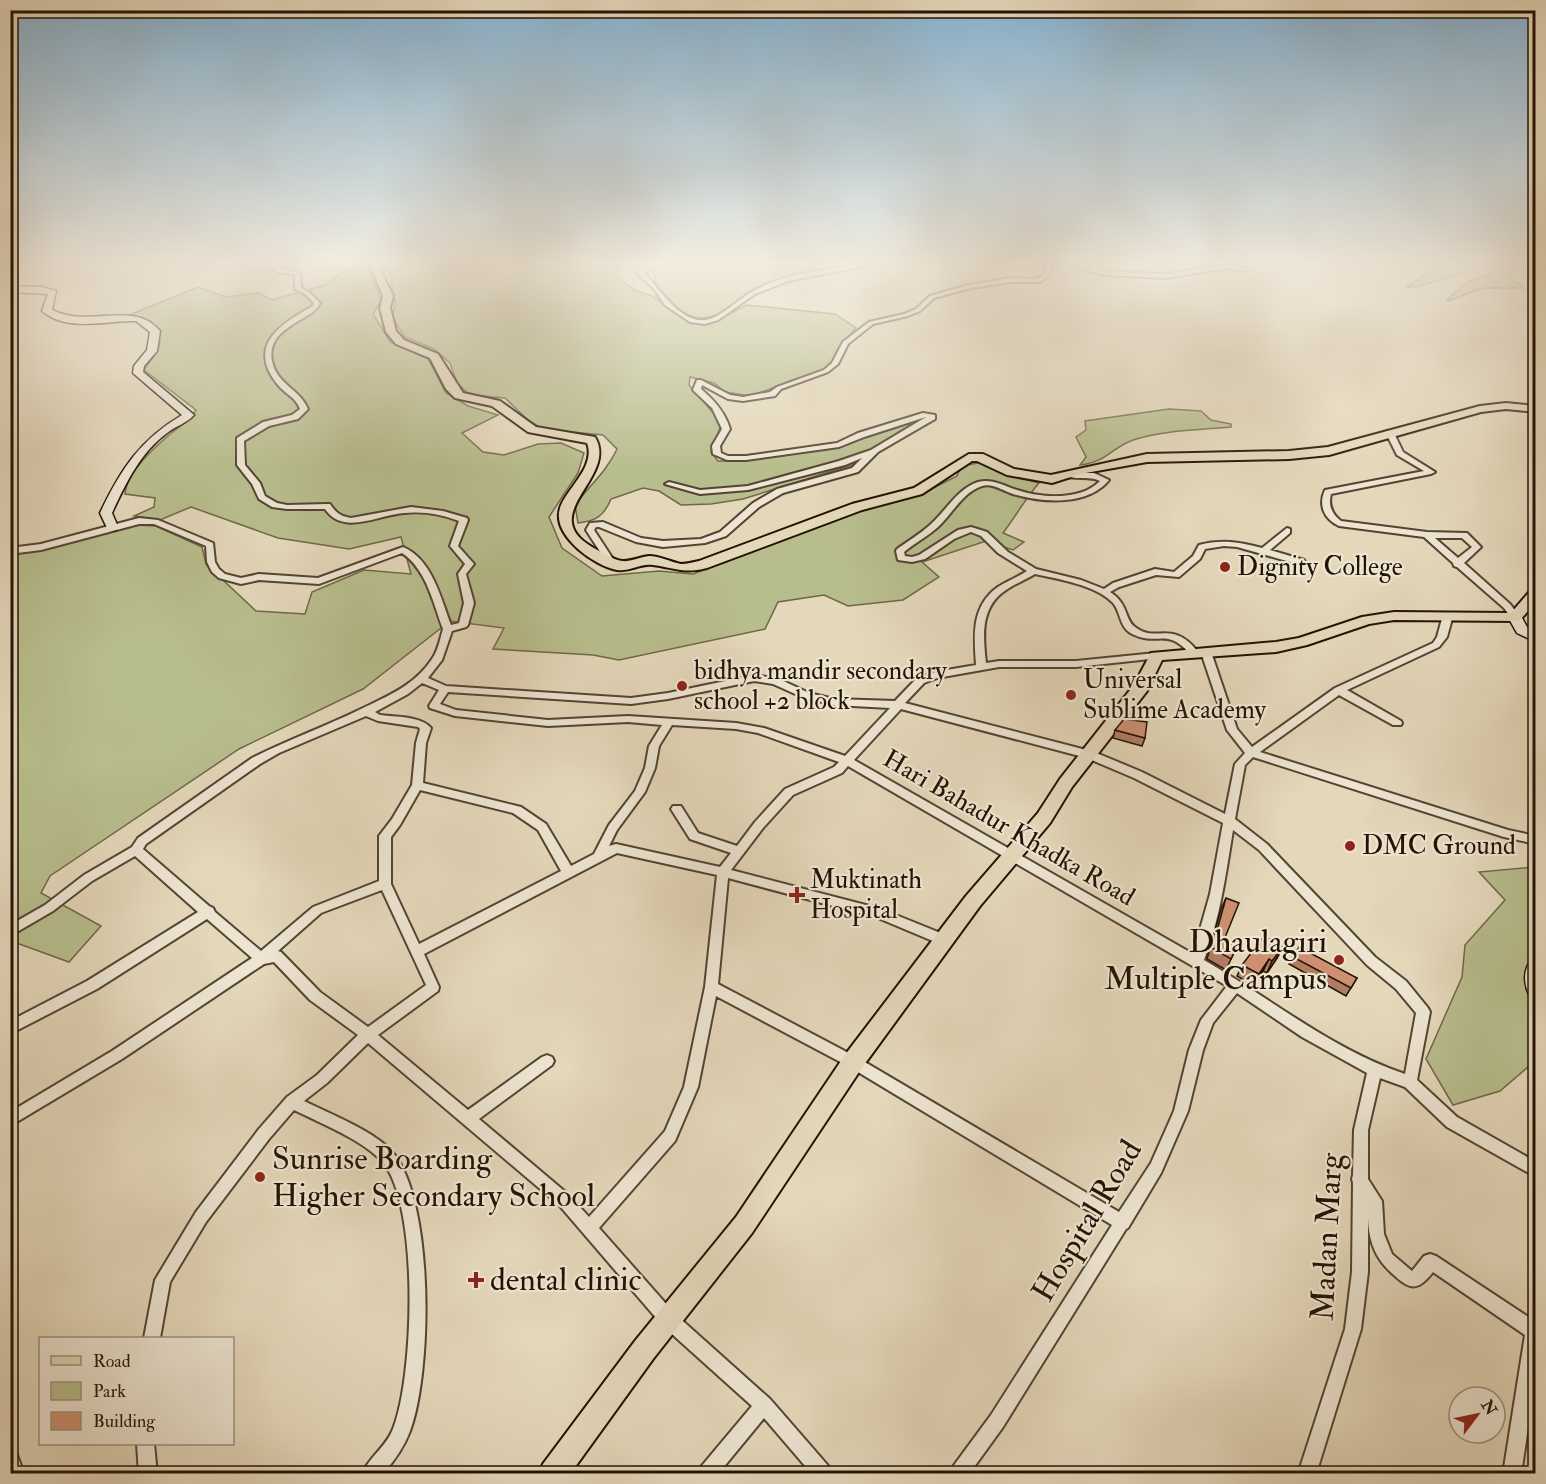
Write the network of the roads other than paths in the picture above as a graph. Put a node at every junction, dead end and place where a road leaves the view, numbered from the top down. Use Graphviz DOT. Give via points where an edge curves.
graph roads {
  1 [pos="155,332"];
  2 [pos="280,332"];
  3 [pos="391,332"];
  4 [pos="859,332"];
  5 [pos="1536,410"];
  6 [pos="1390,433"];
  7 [pos="875,450"];
  8 [pos="1067,475"];
  9 [pos="669,484"];
  10 [pos="112,527"];
  11 [pos="1287,531"];
  12 [pos="1426,535"];
  13 [pos="10,551"];
  14 [pos="1262,552"];
  15 [pos="609,559"];
  16 [pos="1301,562"];
  17 [pos="1458,564"];
  18 [pos="1033,571"];
  19 [pos="1103,593"];
  20 [pos="1536,593"];
  21 [pos="1448,615"];
  22 [pos="1515,617"];
  23 [pos="448,629"];
  24 [pos="1536,638"];
  25 [pos="1200,652"];
  26 [pos="1156,656"];
  27 [pos="981,666"];
  28 [pos="421,679"];
  29 [pos="445,689"];
  30 [pos="1339,690"];
  31 [pos="631,701"];
  32 [pos="900,705"];
  33 [pos="366,711"];
  34 [pos="628,719"];
  35 [pos="670,722"];
  36 [pos="1397,723"];
  37 [pos="1251,753"];
  38 [pos="1090,755"];
  39 [pos="847,761"];
  40 [pos="417,785"];
  41 [pos="678,809"];
  42 [pos="1231,822"];
  43 [pos="1536,840"];
  44 [pos="136,850"];
  45 [pos="739,851"];
  46 [pos="1013,856"];
  47 [pos="597,858"];
  48 [pos="568,872"];
  49 [pos="723,872"];
  50 [pos="386,884"];
  51 [pos="209,911"];
  52 [pos="10,931"];
  53 [pos="944,940"];
  54 [pos="416,952"];
  55 [pos="261,959"];
  56 [pos="1196,963"];
  57 [pos="1536,966"];
  58 [pos="1236,985"];
  59 [pos="711,987"];
  60 [pos="1536,990"];
  61 [pos="10,1028"];
  62 [pos="368,1035"];
  63 [pos="547,1061"];
  64 [pos="853,1062"];
  65 [pos="1375,1070"];
  66 [pos="1410,1082"];
  67 [pos="292,1102"];
  68 [pos="470,1118"];
  69 [pos="10,1120"];
  70 [pos="1536,1170"];
  71 [pos="1359,1179"];
  72 [pos="1123,1223"];
  73 [pos="588,1229"];
  74 [pos="669,1320"];
  75 [pos="152,1337"];
  76 [pos="764,1405"];
  77 [pos="146,1445"];
  78 [pos="10,1458"];
  79 [pos="15,1473"];
  80 [pos="148,1473"];
  81 [pos="371,1473"];
  82 [pos="553,1473"];
  83 [pos="706,1473"];
  84 [pos="824,1473"];
  85 [pos="958,1473"];
  86 [pos="1307,1473"];
  87 [pos="1512,1473"];
  1 -- 10 [label="street" via="152,351 139,366 138,374 189,415 163,431 131,465 106,513"];
  2 -- 23 [label="street" via="269,342 266,352 274,374 282,385 298,395 304,409 295,417 266,424 240,440 241,465 262,497 275,505 327,506 337,517 352,519 367,520 408,510 464,520 454,546 470,564 462,574 469,603 463,625"];
  3 -- 15 [label="main road" via="399,342 434,356 459,396 496,403 532,430 591,440 596,451 564,518 575,540"];
  4 -- 7 [label="street" via="845,343 835,364 826,371 778,388 772,394 743,399 728,397 699,381 696,390 724,420 726,429 716,446 717,454 727,458 839,445 926,415 932,417"];
  5 -- 6 [label="main road" via="1506,406 1480,409"];
  6 -- 8 [label="main road" via="1329,451 1147,458"];
  6 -- 12 [label="street" via="1400,453 1431,472 1328,492 1326,509 1339,524"];
  7 -- 9 [label="street" via="748,488 700,492"];
  7 -- 15 [label="street" via="855,470 780,491 756,505 723,534 702,541 663,544 593,525 590,530"];
  8 -- 15 [label="main road" via="1038,478 1011,472 979,457 969,458 918,491 857,507 702,565 682,568 651,560 619,566"];
  8 -- 18 [label="street" via="1094,475 1105,480 1080,495 1056,498 980,484 900,551 901,558 909,561 922,558 952,538 974,531 986,535 999,550"];
  10 -- 13 [label="street" via="41,547"];
  10 -- 23 [label="street" via="155,522 204,541 212,551 215,570 222,576 241,580 259,577 319,581 403,550 421,567"];
  11 -- 14 [label="street"];
  12 -- 17 [label="street"];
  12 -- 17 [label="street" via="1457,534 1473,541 1477,548"];
  14 -- 16 [label="street"];
  14 -- 19 [label="street" via="1215,542 1203,546 1197,557 1174,576 1155,572"];
  17 -- 22 [label="street"];
  18 -- 19 [label="street"];
  18 -- 27 [label="street" via="998,591 987,603 978,621"];
  19 -- 25 [label="street" via="1118,604 1135,632 1176,635"];
  20 -- 22 [label="main road"];
  21 -- 22 [label="main road"];
  21 -- 25 [label="main road" via="1384,617 1302,642"];
  21 -- 30 [label="street" via="1436,645"];
  22 -- 24 [label="street" via="1522,630"];
  23 -- 28 [label="street" via="437,660"];
  25 -- 26 [label="main road"];
  25 -- 37 [label="street" via="1232,730"];
  26 -- 27 [label="street" via="1076,664"];
  26 -- 38 [label="main road" via="1141,687"];
  27 -- 32 [label="street" via="920,681"];
  28 -- 29 [label="street"];
  28 -- 33 [label="street"];
  29 -- 31 [label="street"];
  29 -- 34 [label="street, Hari Bahadur Khadka Road" via="434,706 455,713 548,723"];
  30 -- 36 [label="street"];
  30 -- 37 [label="street"];
  31 -- 32 [label="street" via="753,678 775,681 834,702"];
  31 -- 34 [label="street"];
  32 -- 38 [label="street"];
  32 -- 39 [label="street"];
  33 -- 40 [label="street" via="378,718 422,724 426,728"];
  33 -- 44 [label="street" via="274,750 142,841"];
  34 -- 35 [label="street, Hari Bahadur Khadka Road"];
  35 -- 39 [label="street, Hari Bahadur Khadka Road" via="760,730"];
  35 -- 47 [label="street" via="654,746 640,792"];
  37 -- 42 [label="street" via="1240,764"];
  37 -- 43 [label="street"];
  38 -- 42 [label="street"];
  38 -- 46 [label="main road"];
  39 -- 45 [label="street" via="837,770 789,792"];
  39 -- 46 [label="street, Hari Bahadur Khadka Road"];
  40 -- 48 [label="street" via="517,810 542,827"];
  40 -- 50 [label="street" via="385,836"];
  41 -- 45 [label="street" via="694,836"];
  42 -- 56 [label="street"];
  42 -- 66 [label="street" via="1263,848 1424,1012"];
  44 -- 51 [label="street"];
  44 -- 52 [label="street"];
  45 -- 49 [label="street"];
  46 -- 53 [label="main road"];
  46 -- 56 [label="street, Hari Bahadur Khadka Road"];
  47 -- 48 [label="street"];
  47 -- 49 [label="street" via="616,848"];
  48 -- 54 [label="street"];
  49 -- 53 [label="street" via="881,914"];
  49 -- 59 [label="street"];
  50 -- 54 [label="street"];
  50 -- 55 [label="street" via="317,910"];
  51 -- 55 [label="street"];
  51 -- 61 [label="street" via="92,986"];
  53 -- 64 [label="main road"];
  54 -- 62 [label="street" via="433,987"];
  55 -- 62 [label="street" via="277,956 315,996"];
  55 -- 69 [label="street" via="117,1055"];
  56 -- 58 [label="street, Hari Bahadur Khadka Road"];
  57 -- 60 [label="street"];
  58 -- 65 [label="street, Hari Bahadur Khadka Road" via="1307,1033"];
  58 -- 72 [label="street, Hospital Road" via="1208,1020 1181,1111 1156,1168"];
  59 -- 64 [label="street"];
  59 -- 73 [label="street" via="691,1087 670,1136"];
  62 -- 67 [label="street"];
  62 -- 68 [label="street"];
  63 -- 68 [label="street"];
  64 -- 72 [label="street"];
  64 -- 74 [label="main road" via="744,1225"];
  65 -- 66 [label="street, Hari Bahadur Khadka Road"];
  65 -- 71 [label="street, Madan Marg" via="1361,1130"];
  66 -- 70 [label="street, Hari Bahadur Khadka Road" via="1452,1122"];
  67 -- 75 [label="street" via="201,1217 163,1280"];
  67 -- 81 [label="street" via="332,1121 389,1158 402,1180 415,1229 412,1383 401,1430"];
  68 -- 73 [label="street" via="564,1200"];
  71 -- 86 [label="street, Madan Marg" via="1362,1222 1353,1329"];
  71 -- 87 [label="street" via="1375,1201 1380,1244 1387,1260 1399,1272 1410,1279 1419,1277 1430,1262 1534,1331"];
  72 -- 85 [label="street, Hospital Road" via="998,1421"];
  73 -- 74 [label="street"];
  74 -- 76 [label="street"];
  74 -- 82 [label="main road"];
  76 -- 83 [label="street"];
  76 -- 84 [label="street"];
  77 -- 80 [label="street"];
  78 -- 79 [label="street"];
}
